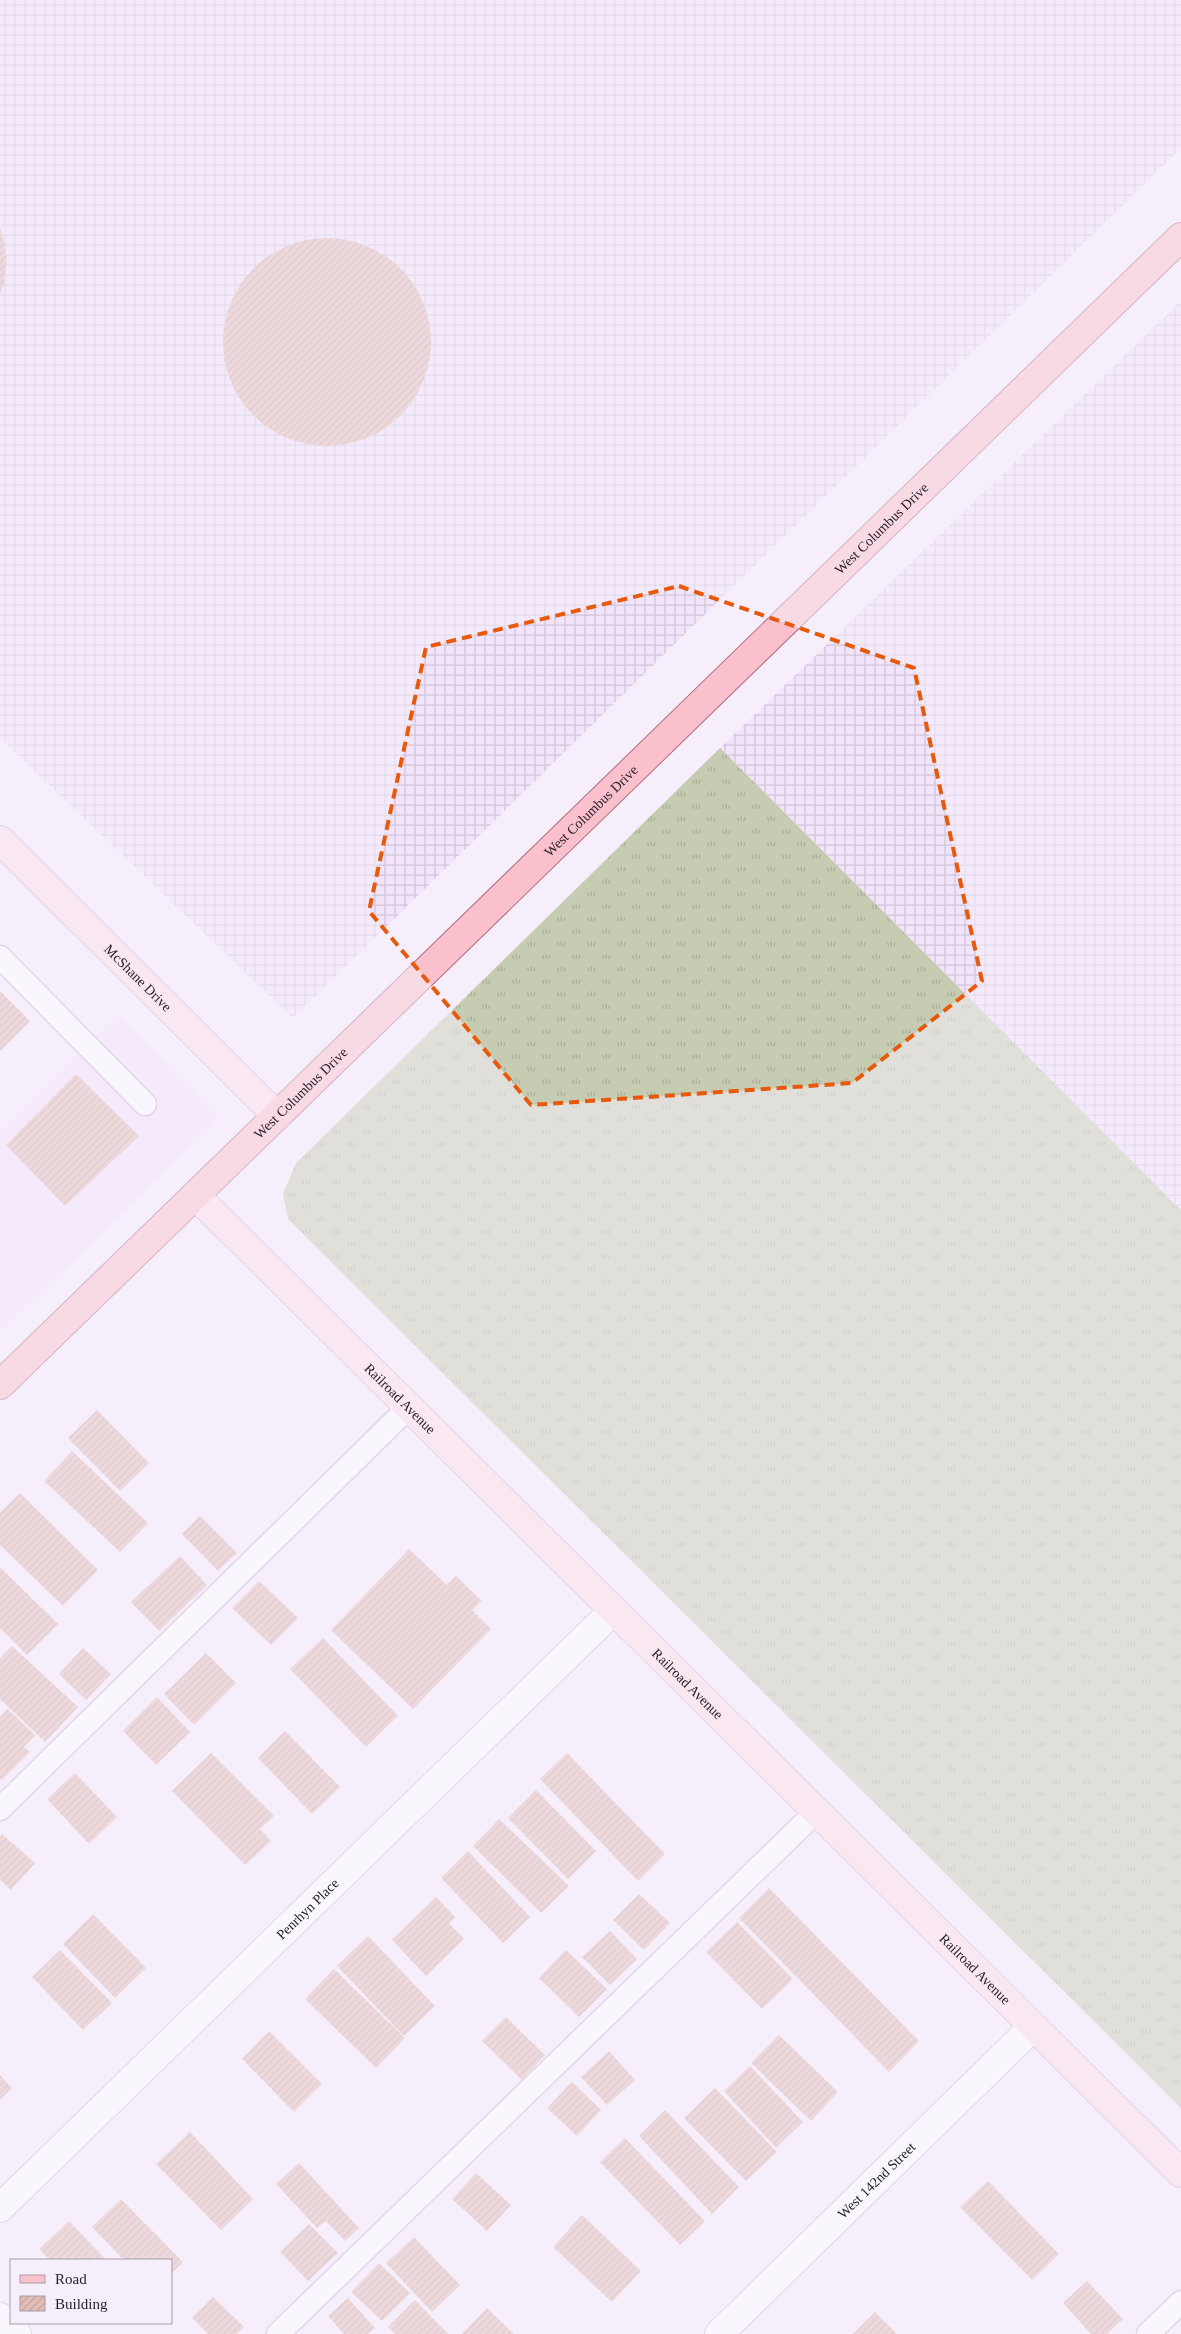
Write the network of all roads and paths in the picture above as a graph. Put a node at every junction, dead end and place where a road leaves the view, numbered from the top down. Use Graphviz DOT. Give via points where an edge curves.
graph roads {
  1 [pos="1181,237"];
  2 [pos="0,840"];
  3 [pos="0,957"];
  4 [pos="145,1104"];
  5 [pos="276,1116"];
  6 [pos="195,1195"];
  7 [pos="0,1385"];
  8 [pos="409,1407"];
  9 [pos="614,1610"];
  10 [pos="0,1809"];
  11 [pos="817,1811"];
  12 [pos="1033,2027"];
  13 [pos="1181,2173"];
  14 [pos="0,2208"];
  15 [pos="1181,2302"];
  16 [pos="0,2317"];
  17 [pos="17,2334"];
  18 [pos="278,2334"];
  19 [pos="719,2334"];
  20 [pos="1148,2334"];
  1 -- 5 [label="main road, West Columbus Drive"];
  2 -- 5 [label="street, McShane Drive"];
  3 -- 4 [label="lane"];
  5 -- 6 [label="main road, West Columbus Drive"];
  6 -- 7 [label="main road, West Columbus Drive"];
  6 -- 8 [label="street, Railroad Avenue"];
  8 -- 9 [label="street, Railroad Avenue"];
  8 -- 10 [label="lane"];
  9 -- 11 [label="street, Railroad Avenue"];
  9 -- 14 [label="street, Penrhyn Place"];
  11 -- 12 [label="street, Railroad Avenue"];
  11 -- 18 [label="lane"];
  12 -- 13 [label="street, Railroad Avenue"];
  12 -- 19 [label="street, West 142nd Street"];
  15 -- 20 [label="lane"];
  16 -- 17 [label="street"];
}
